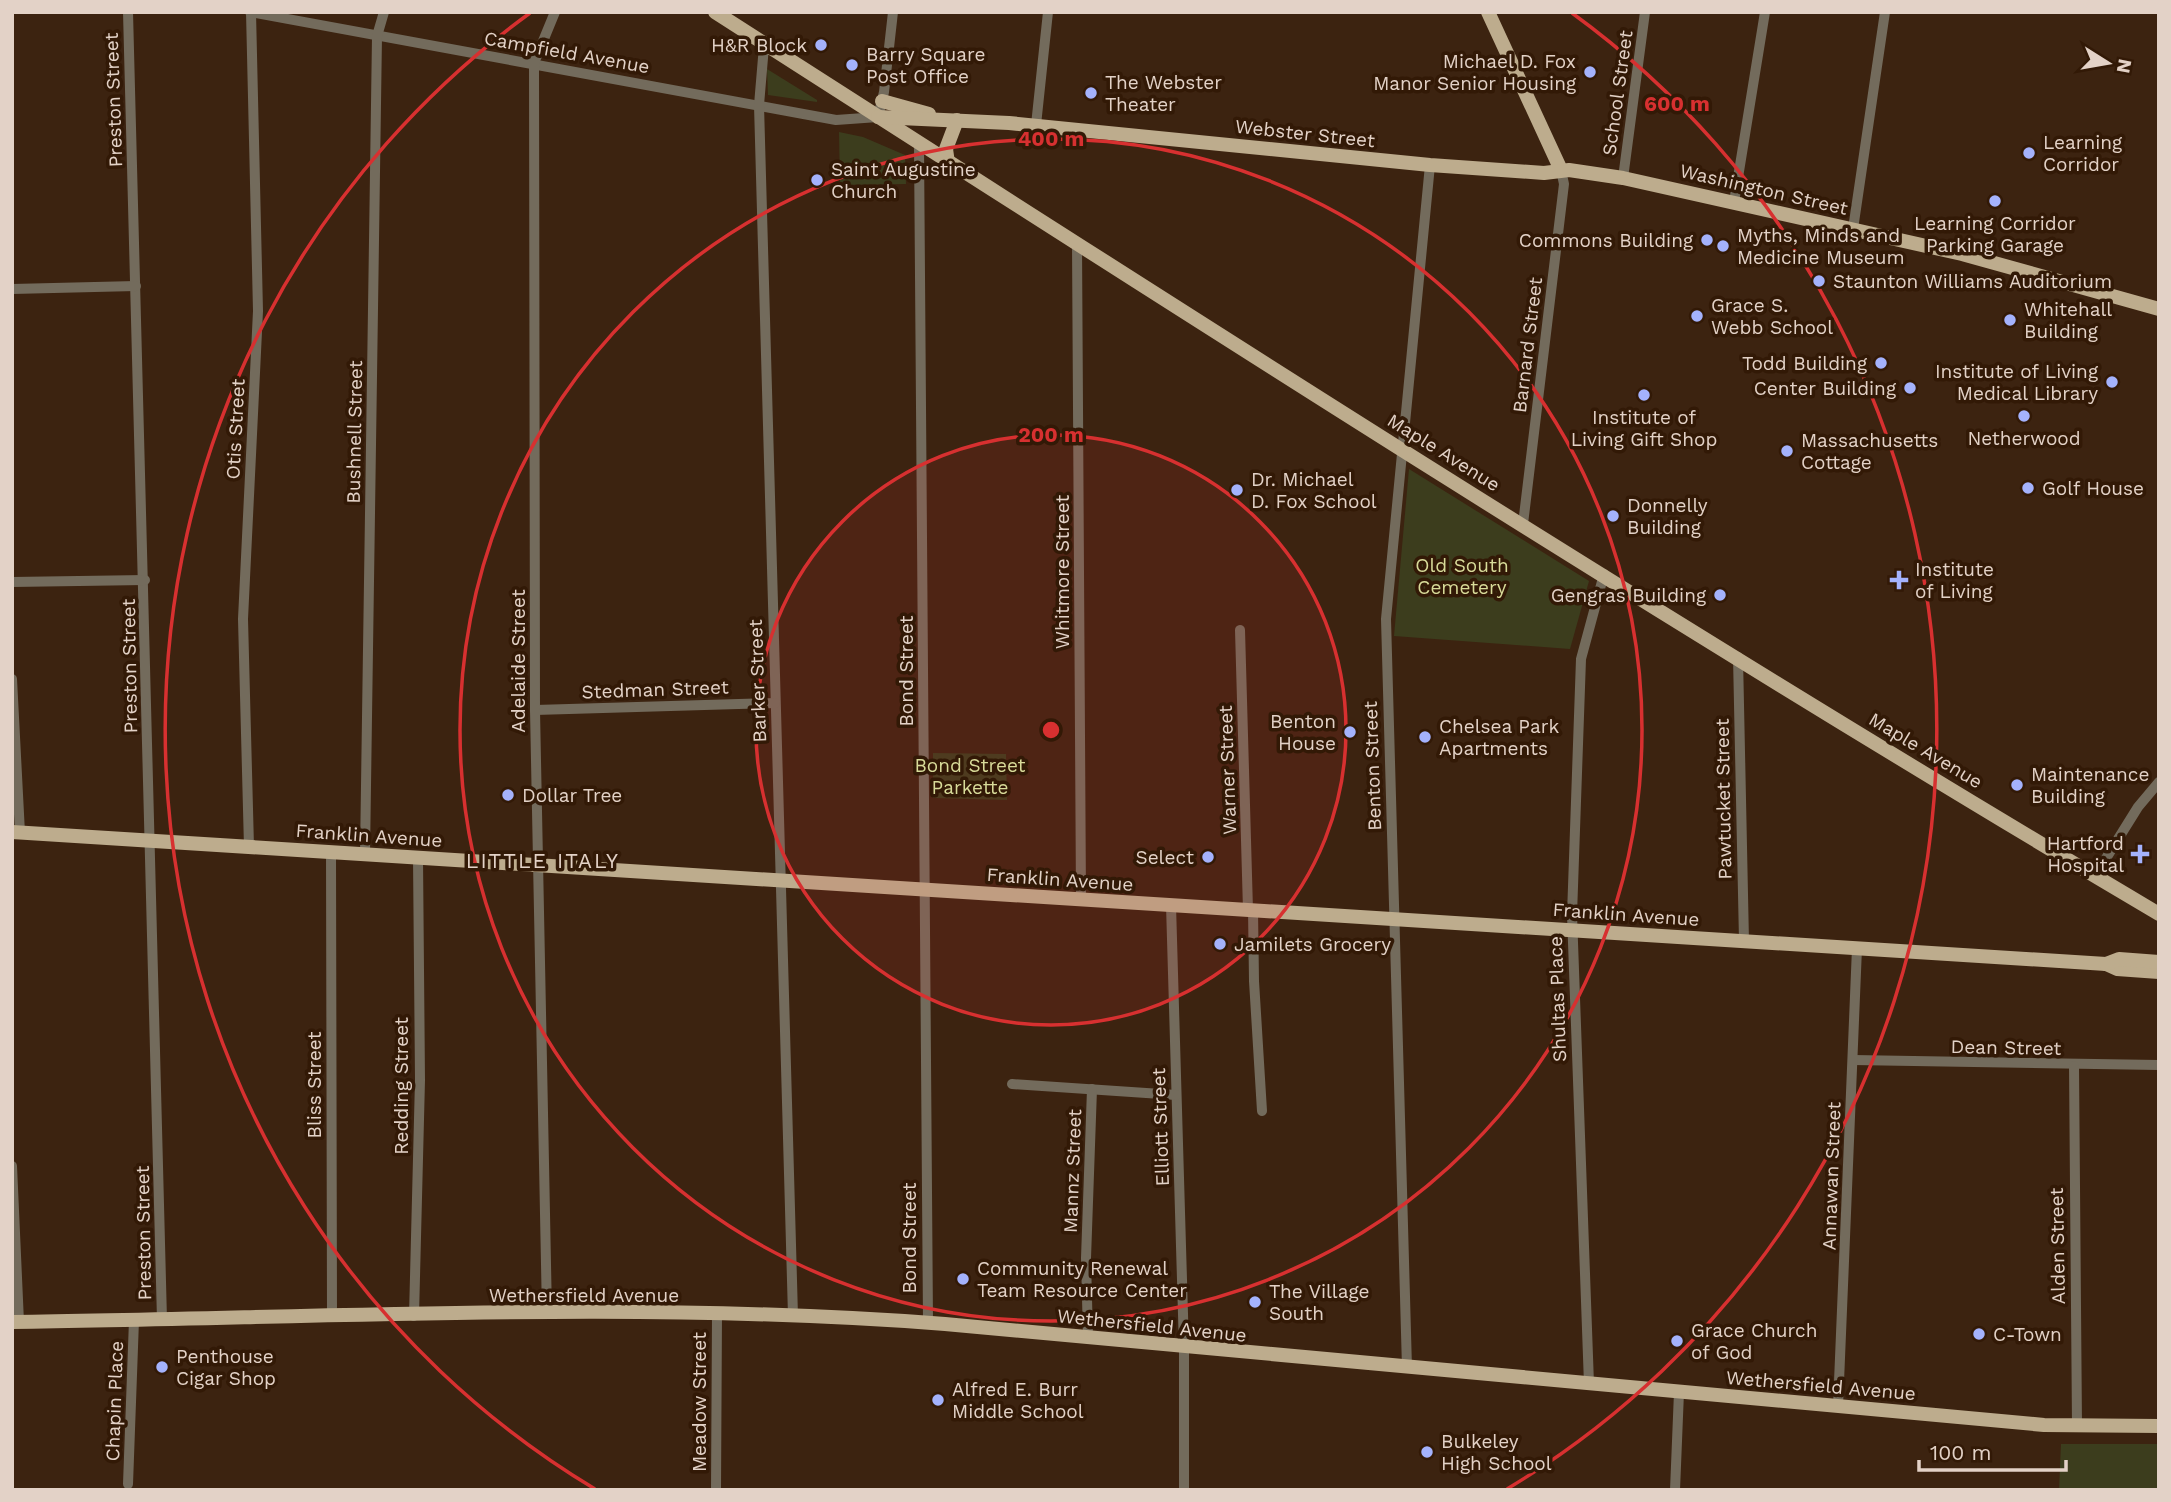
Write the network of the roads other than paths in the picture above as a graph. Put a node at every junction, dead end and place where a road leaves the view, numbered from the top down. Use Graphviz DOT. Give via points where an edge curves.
graph roads {
  1 [pos="128,12"];
  2 [pos="251,12"];
  3 [pos="384,12"];
  4 [pos="555,12"];
  5 [pos="715,12"];
  6 [pos="893,12"];
  7 [pos="1048,12"];
  8 [pos="1488,12"];
  9 [pos="1645,12"];
  10 [pos="1765,12"];
  11 [pos="1885,12"];
  12 [pos="737,19"];
  13 [pos="377,36"];
  14 [pos="764,47"];
  15 [pos="534,63"];
  16 [pos="882,101"];
  17 [pos="759,105"];
  18 [pos="878,117"];
  19 [pos="936,119"];
  20 [pos="957,120"];
  21 [pos="1036,125"];
  22 [pos="919,145"];
  23 [pos="948,163"];
  24 [pos="1430,165"];
  25 [pos="1562,170"];
  26 [pos="1623,178"];
  27 [pos="1734,202"];
  28 [pos="1853,229"];
  29 [pos="1077,244"];
  30 [pos="136,286"];
  31 [pos="12,289"];
  32 [pos="2159,309"];
  33 [pos="1402,448"];
  34 [pos="1523,524"];
  35 [pos="1604,574"];
  36 [pos="145,580"];
  37 [pos="12,582"];
  38 [pos="1240,630"];
  39 [pos="1738,657"];
  40 [pos="12,679"];
  41 [pos="775,703"];
  42 [pos="535,710"];
  43 [pos="2159,782"];
  44 [pos="16,832"];
  45 [pos="150,841"];
  46 [pos="249,847"];
  47 [pos="331,852"];
  48 [pos="365,854"];
  49 [pos="418,858"];
  50 [pos="539,865"];
  51 [pos="2095,876"];
  52 [pos="780,880"];
  53 [pos="925,889"];
  54 [pos="1081,899"];
  55 [pos="1171,905"];
  56 [pos="1251,910"];
  57 [pos="2159,914"];
  58 [pos="1394,919"];
  59 [pos="1572,930"];
  60 [pos="1744,941"];
  61 [pos="1857,948"];
  62 [pos="2159,962"];
  63 [pos="2106,964"];
  64 [pos="2159,972"];
  65 [pos="1853,1060"];
  66 [pos="2159,1065"];
  67 [pos="2074,1066"];
  68 [pos="1012,1084"];
  69 [pos="1092,1089"];
  70 [pos="1176,1095"];
  71 [pos="1262,1111"];
  72 [pos="12,1166"];
  73 [pos="547,1314"];
  74 [pos="717,1314"];
  75 [pos="415,1316"];
  76 [pos="793,1316"];
  77 [pos="332,1317"];
  78 [pos="135,1320"];
  79 [pos="162,1320"];
  80 [pos="16,1322"];
  81 [pos="928,1322"];
  82 [pos="1088,1338"];
  83 [pos="1184,1348"];
  84 [pos="1407,1368"];
  85 [pos="1589,1384"];
  86 [pos="1679,1392"];
  87 [pos="1838,1406"];
  88 [pos="2077,1426"];
  89 [pos="2159,1426"];
  90 [pos="128,1484"];
  91 [pos="716,1490"];
  92 [pos="1184,1490"];
  93 [pos="1675,1490"];
  1 -- 30 [label="street, Preston Street"];
  2 -- 13 [label="street, Campfield Avenue"];
  2 -- 46 [label="street, Otis Street" via="258,311 243,619"];
  3 -- 13 [label="street, Bushnell Street"];
  4 -- 15 [label="street, Adelaide Street"];
  5 -- 12 [label="main road, Maple Avenue"];
  6 -- 16 [label="street"];
  7 -- 21 [label="street"];
  8 -- 25 [label="main road"];
  9 -- 26 [label="street, School Street"];
  10 -- 27 [label="street"];
  11 -- 28 [label="street"];
  12 -- 14 [label="main road, Maple Avenue"];
  13 -- 15 [label="street, Campfield Avenue"];
  13 -- 48 [label="street, Bushnell Street"];
  14 -- 17 [label="street, Barker Street"];
  14 -- 18 [label="main road, Maple Avenue"];
  15 -- 17 [label="street, Campfield Avenue"];
  15 -- 42 [label="street, Adelaide Street"];
  16 -- 18 [label="street"];
  16 -- 19 [label="main road" via="921,110"];
  17 -- 18 [label="street, Campfield Avenue" via="836,120"];
  17 -- 41 [label="street, Barker Street"];
  18 -- 19 [label="main road, Webster Street"];
  18 -- 22 [label="main road, Maple Avenue"];
  19 -- 20 [label="main road, Webster Street"];
  20 -- 21 [label="main road, Webster Street"];
  20 -- 23 [label="main road" via="946,149"];
  21 -- 24 [label="main road, Webster Street"];
  22 -- 23 [label="main road, Maple Avenue"];
  22 -- 53 [label="street, Bond Street"];
  23 -- 29 [label="main road, Maple Avenue"];
  24 -- 25 [label="main road, Webster Street" via="1544,173"];
  24 -- 33 [label="street, Benton Street"];
  25 -- 26 [label="main road, Washington Street"];
  25 -- 34 [label="street, Barnard Street" via="1564,184"];
  26 -- 27 [label="main road, Washington Street"];
  27 -- 28 [label="main road, Washington Street"];
  28 -- 32 [label="main road, Washington Street"];
  29 -- 33 [label="main road, Maple Avenue"];
  29 -- 54 [label="street, Whitmore Street"];
  30 -- 31 [label="street"];
  30 -- 36 [label="street, Preston Street"];
  33 -- 34 [label="main road, Maple Avenue"];
  33 -- 58 [label="street, Benton Street" via="1386,619"];
  34 -- 35 [label="main road, Maple Avenue"];
  35 -- 39 [label="main road, Maple Avenue"];
  35 -- 59 [label="street, Shultas Place" via="1581,659"];
  36 -- 37 [label="street"];
  36 -- 45 [label="street, Preston Street"];
  38 -- 56 [label="street, Warner Street"];
  39 -- 51 [label="main road, Maple Avenue"];
  39 -- 60 [label="street, Pawtucket Street"];
  40 -- 44 [label="street"];
  41 -- 42 [label="street, Stedman Street"];
  41 -- 52 [label="street, Barker Street"];
  42 -- 50 [label="street, Adelaide Street"];
  43 -- 51 [label="street"];
  44 -- 45 [label="main road, Franklin Avenue"];
  45 -- 46 [label="main road, Franklin Avenue"];
  45 -- 79 [label="street, Preston Street"];
  46 -- 47 [label="main road, Franklin Avenue"];
  47 -- 48 [label="main road, Franklin Avenue"];
  47 -- 77 [label="street, Bliss Street"];
  48 -- 49 [label="main road, Franklin Avenue"];
  49 -- 50 [label="main road, Franklin Avenue"];
  49 -- 75 [label="street, Redding Street"];
  50 -- 52 [label="main road, Franklin Avenue"];
  50 -- 73 [label="street, Adelaide Street"];
  51 -- 57 [label="main road, Maple Avenue"];
  52 -- 53 [label="main road, Franklin Avenue"];
  52 -- 76 [label="street, Barker Street"];
  53 -- 54 [label="main road, Franklin Avenue"];
  53 -- 81 [label="street, Bond Street"];
  54 -- 55 [label="main road, Franklin Avenue"];
  55 -- 56 [label="main road, Franklin Avenue"];
  55 -- 70 [label="street, Elliott Street"];
  56 -- 58 [label="main road, Franklin Avenue"];
  56 -- 71 [label="street, Warner Street"];
  58 -- 59 [label="main road, Franklin Avenue"];
  58 -- 84 [label="street, Benton Street"];
  59 -- 60 [label="main road, Franklin Avenue"];
  59 -- 85 [label="street, Shultas Place"];
  60 -- 61 [label="main road, Franklin Avenue"];
  61 -- 63 [label="main road, Franklin Avenue"];
  61 -- 65 [label="street, Annawan Street"];
  62 -- 63 [label="main road, Franklin Avenue" via="2119,959"];
  63 -- 64 [label="main road, Franklin Avenue"];
  65 -- 67 [label="street, Dean Street"];
  65 -- 87 [label="street, Annawan Street"];
  66 -- 67 [label="street, Dean Street"];
  67 -- 88 [label="street, Alden Street"];
  68 -- 69 [label="street"];
  69 -- 70 [label="street"];
  69 -- 82 [label="street, Mannz Street"];
  70 -- 83 [label="street, Elliott Street"];
  72 -- 80 [label="street"];
  73 -- 74 [label="main road, Wethersfield Avenue"];
  73 -- 75 [label="main road, Wethersfield Avenue"];
  74 -- 76 [label="main road, Wethersfield Avenue"];
  74 -- 91 [label="street, Meadow Street"];
  75 -- 77 [label="main road, Wethersfield Avenue"];
  76 -- 81 [label="main road, Wethersfield Avenue"];
  77 -- 79 [label="main road, Wethersfield Avenue"];
  78 -- 79 [label="main road, Wethersfield Avenue"];
  78 -- 80 [label="main road, Wethersfield Avenue"];
  78 -- 90 [label="street, Chapin Place"];
  81 -- 82 [label="main road, Wethersfield Avenue"];
  82 -- 83 [label="main road, Wethersfield Avenue"];
  83 -- 84 [label="main road, Wethersfield Avenue"];
  83 -- 92 [label="street, Elliott Street"];
  84 -- 85 [label="main road, Wethersfield Avenue"];
  85 -- 86 [label="main road, Wethersfield Avenue"];
  86 -- 87 [label="main road, Wethersfield Avenue"];
  86 -- 93 [label="street"];
  87 -- 88 [label="main road, Wethersfield Avenue"];
  88 -- 89 [label="main road, Wethersfield Avenue"];
}
